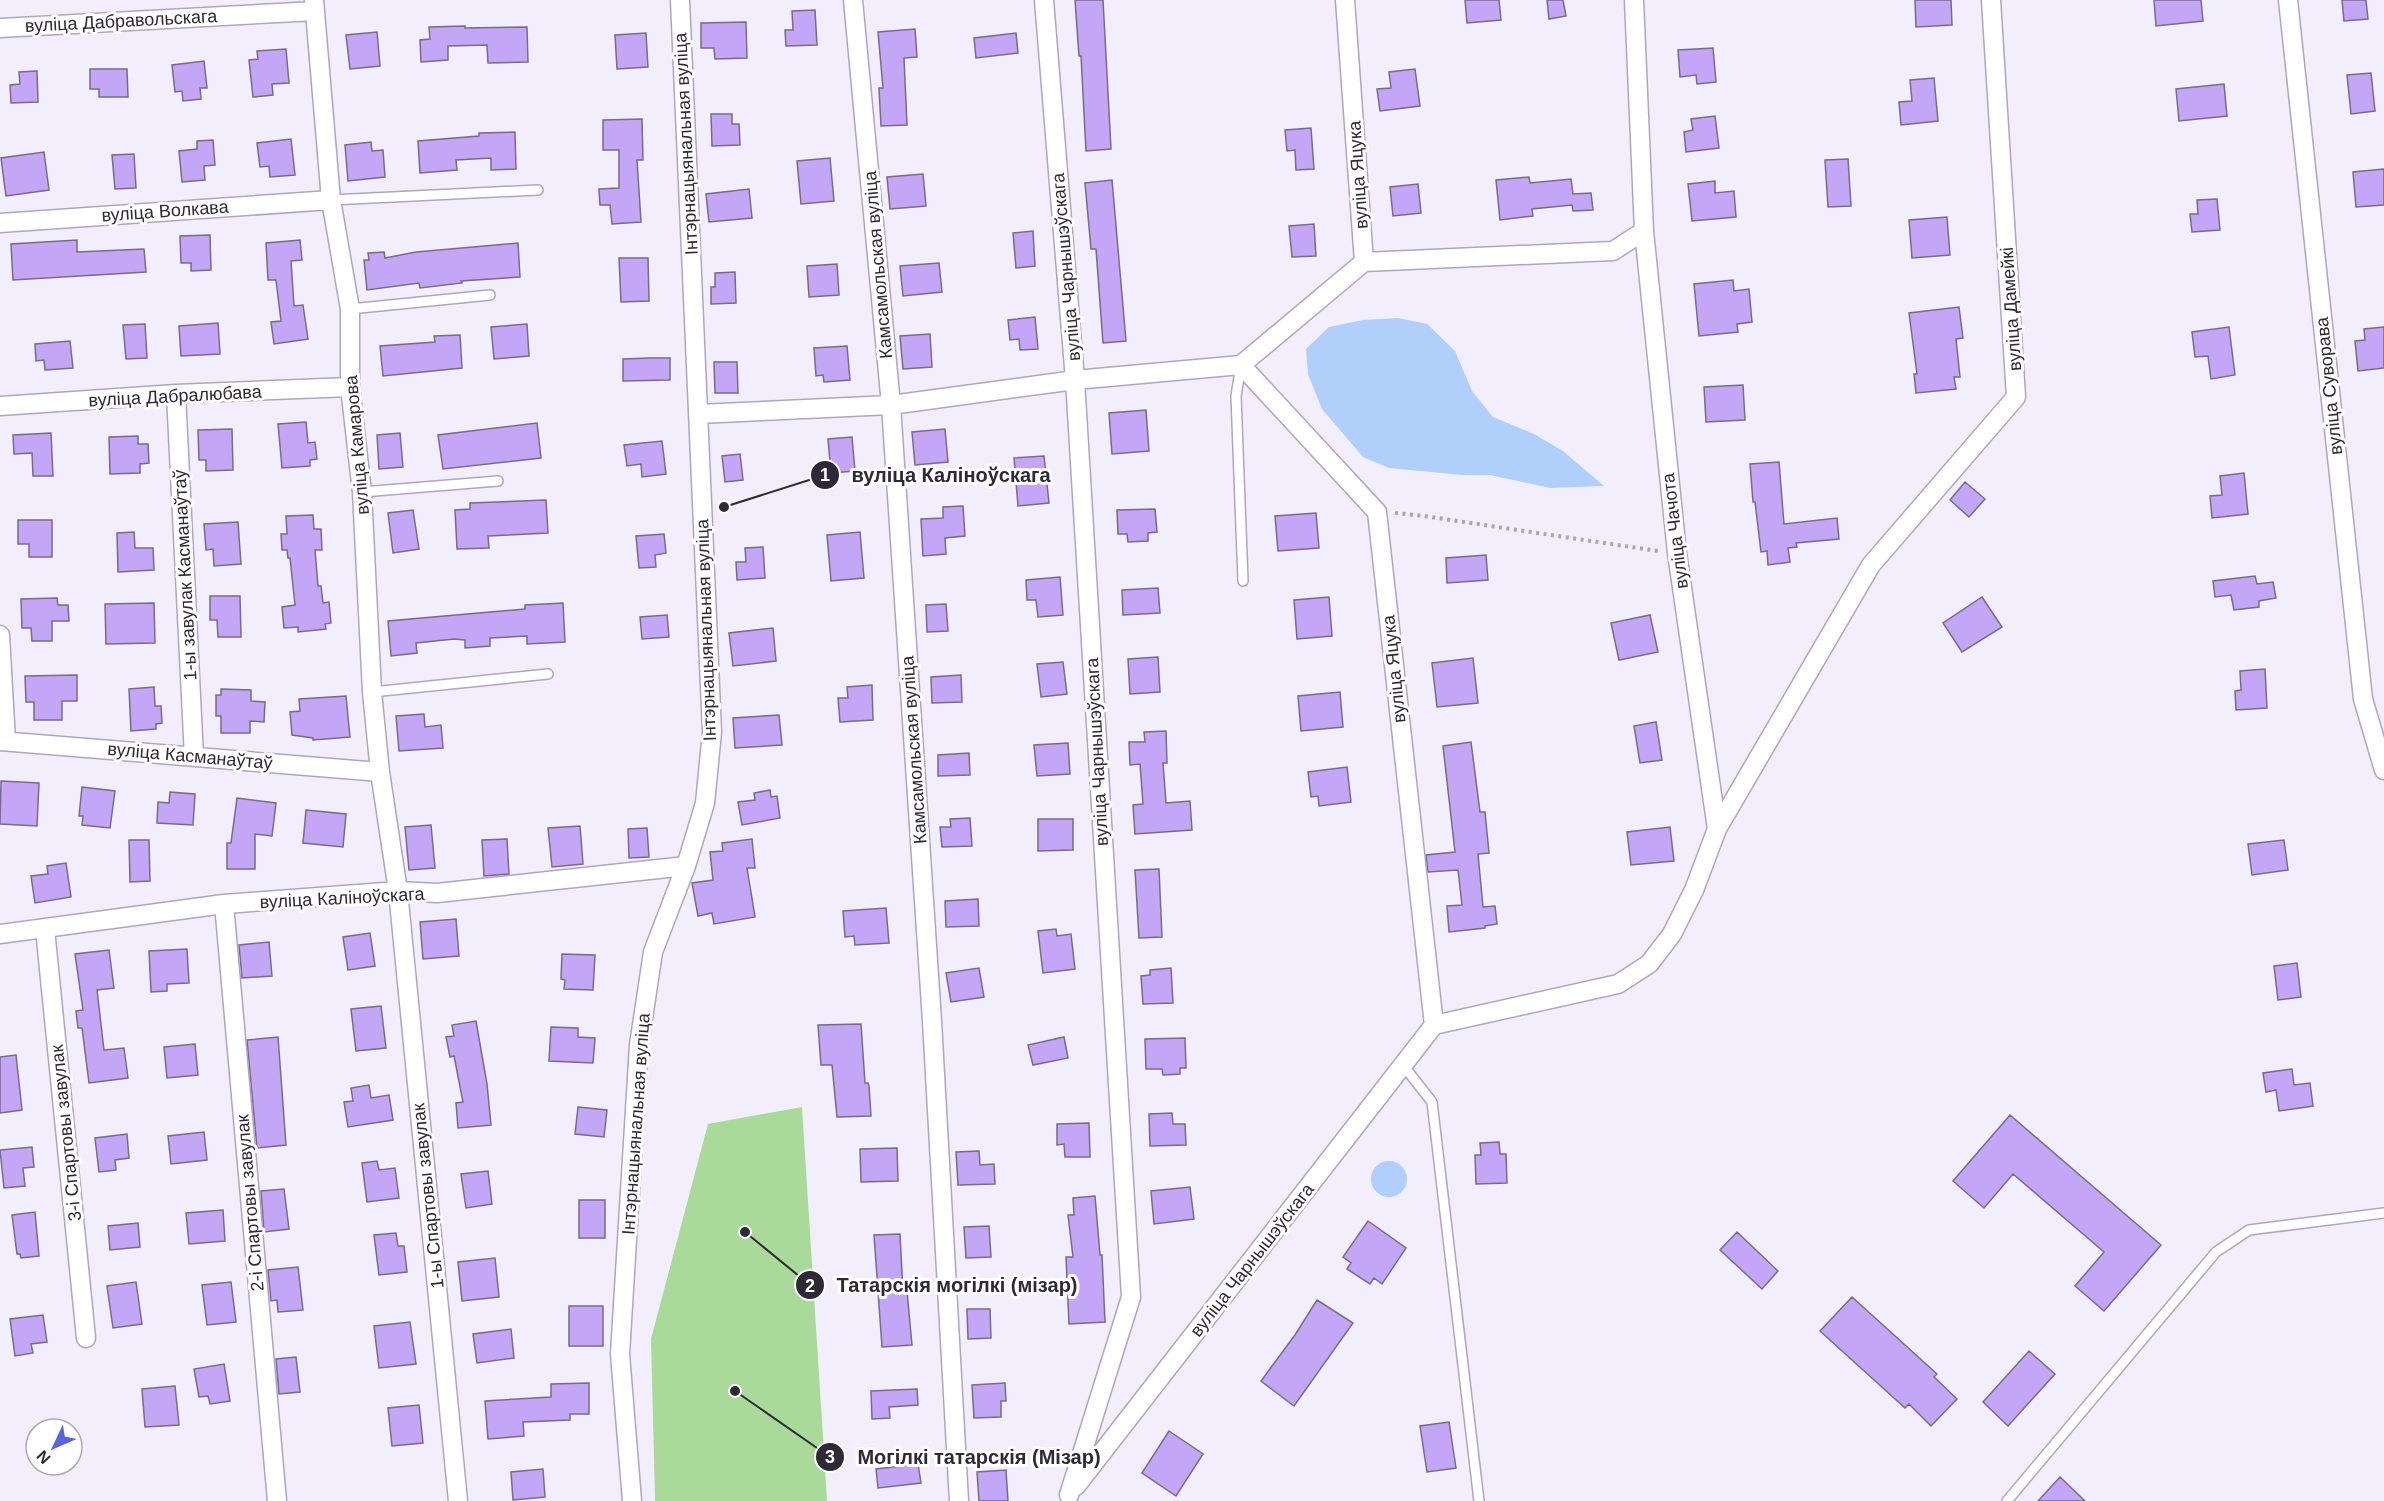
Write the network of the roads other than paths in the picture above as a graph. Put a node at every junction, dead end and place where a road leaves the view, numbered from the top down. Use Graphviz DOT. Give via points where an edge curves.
graph roads {
  1 [pos="680,0"];
  2 [pos="853,0"];
  3 [pos="1044,0"];
  4 [pos="1345,0"];
  5 [pos="1634,0"];
  6 [pos="1991,0"];
  7 [pos="2288,0"];
  8 [pos="314,5"];
  9 [pos="0,28"];
  10 [pos="538,190"];
  11 [pos="331,200"];
  12 [pos="0,223"];
  13 [pos="1644,231"];
  14 [pos="1364,262"];
  15 [pos="490,295"];
  16 [pos="350,309"];
  17 [pos="1241,365"];
  18 [pos="1075,380"];
  19 [pos="350,387"];
  20 [pos="176,394"];
  21 [pos="891,405"];
  22 [pos="0,406"];
  23 [pos="698,414"];
  24 [pos="498,482"];
  25 [pos="362,492"];
  26 [pos="1243,581"];
  27 [pos="0,635"];
  28 [pos="548,674"];
  29 [pos="372,692"];
  30 [pos="3,741"];
  31 [pos="194,757"];
  32 [pos="2384,770"];
  33 [pos="380,772"];
  34 [pos="1717,829"];
  35 [pos="686,866"];
  36 [pos="398,891"];
  37 [pos="224,904"];
  38 [pos="45,929"];
  39 [pos="0,934"];
  40 [pos="1434,1025"];
  41 [pos="1403,1065"];
  42 [pos="2384,1213"];
  43 [pos="86,1338"];
  44 [pos="1067,1498"];
  45 [pos="277,1501"];
  46 [pos="458,1501"];
  47 [pos="632,1501"];
  48 [pos="958,1501"];
  49 [pos="1479,1501"];
  50 [pos="2007,1501"];
  1 -- 23 [label="street, Інтэрнацыянальная вуліца"];
  2 -- 21 [label="street, Камсамольская вуліца"];
  3 -- 18 [label="street, вуліца Чарнышэўскага"];
  4 -- 14 [label="street, вуліца Яцука"];
  5 -- 13 [label="street, вуліца Чачота"];
  6 -- 34 [label="street, вуліца Дамейкі" via="2016,396 1871,566"];
  7 -- 32 [label="street, вуліца Суворава" via="2363,699"];
  8 -- 9 [label="street, вуліца Дабравольскага"];
  8 -- 11 [label="street, вуліца Камарова"];
  10 -- 11 [label="lane"];
  11 -- 12 [label="street, вуліца Волкава"];
  11 -- 16 [label="street, вуліца Камарова"];
  13 -- 14 [label="street" via="1612,252"];
  13 -- 34 [label="street, вуліца Чачота" via="1677,554"];
  14 -- 17 [label="street"];
  15 -- 16 [label="lane"];
  16 -- 19 [label="street, вуліца Камарова"];
  17 -- 18 [label="street"];
  17 -- 26 [label="lane" via="1236,396"];
  17 -- 40 [label="street, вуліца Яцука" via="1377,512"];
  18 -- 21 [label="street"];
  18 -- 44 [label="street, вуліца Чарнышэўскага" via="1131,1297"];
  19 -- 20 [label="street, вуліца Дабралюбава"];
  19 -- 25 [label="street, вуліца Камарова"];
  20 -- 22 [label="street, вуліца Дабралюбава"];
  20 -- 31 [label="street, 1-ы завулак Касманаўтаў"];
  21 -- 23 [label="street"];
  21 -- 48 [label="street, Камсамольская вуліца" via="932,1021"];
  23 -- 35 [label="street, Інтэрнацыянальная вуліца" via="712,732 705,803"];
  24 -- 25 [label="lane"];
  25 -- 29 [label="street, вуліца Камарова"];
  27 -- 30 [label="street"];
  28 -- 29 [label="lane"];
  29 -- 33 [label="street, вуліца Камарова"];
  30 -- 31 [label="street, вуліца Касманаўтаў"];
  31 -- 33 [label="street, вуліца Касманаўтаў"];
  33 -- 36 [label="street, вуліца Камарова"];
  34 -- 40 [label="street, вуліца Дамейкі" via="1672,934 1649,964 1618,984"];
  35 -- 36 [label="street, вуліца Каліноўскага" via="437,893"];
  35 -- 47 [label="street, Інтэрнацыянальная вуліца" via="654,952 639,1045 620,1354"];
  36 -- 37 [label="street, вуліца Каліноўскага"];
  36 -- 46 [label="street, 1-ы Спартовы завулак"];
  37 -- 38 [label="street, вуліца Каліноўскага"];
  37 -- 45 [label="street, 2-і Спартовы завулак"];
  38 -- 39 [label="street, вуліца Каліноўскага"];
  38 -- 43 [label="street, 3-і Спартовы завулак"];
  40 -- 41 [label="street, вуліца Чарнышэўскага"];
  41 -- 44 [label="street, вуліца Чарнышэўскага"];
  41 -- 49 [label="lane" via="1432,1102"];
  42 -- 50 [label="lane" via="2249,1230 2216,1252"];
}
